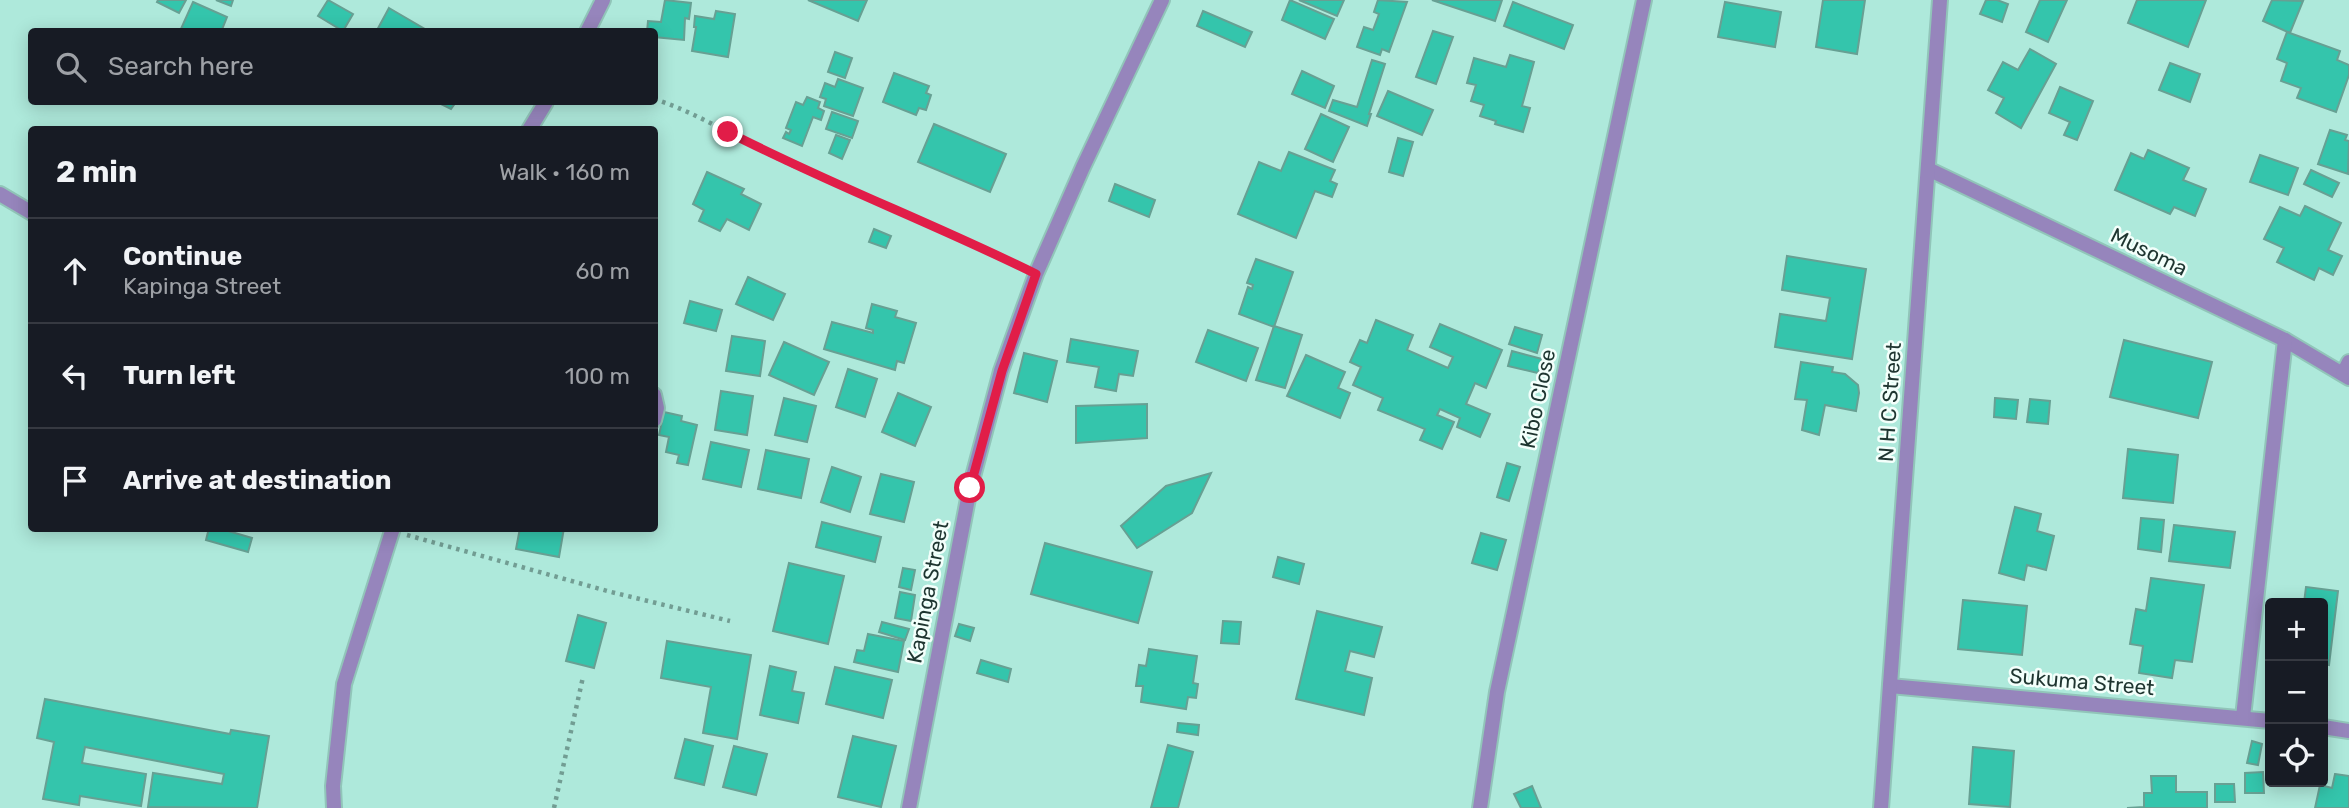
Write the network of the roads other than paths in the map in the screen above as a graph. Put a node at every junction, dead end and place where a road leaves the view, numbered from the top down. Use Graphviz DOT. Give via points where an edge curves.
graph roads {
  1 [pos="603,0"];
  2 [pos="1162,0"];
  3 [pos="1644,0"];
  4 [pos="1940,0"];
  5 [pos="589,28"];
  6 [pos="544,105"];
  7 [pos="532,126"];
  8 [pos="1928,169"];
  9 [pos="0,194"];
  10 [pos="28,211"];
  11 [pos="2286,340"];
  12 [pos="2347,371"];
  13 [pos="392,532"];
  14 [pos="1890,685"];
  15 [pos="2243,717"];
  16 [pos="2265,720"];
  17 [pos="2328,728"];
  18 [pos="2349,730"];
  19 [pos="334,808"];
  20 [pos="909,808"];
  21 [pos="1480,808"];
  22 [pos="1881,808"];
  1 -- 5 [label="street"];
  2 -- 20 [label="street, Kapinga Street" via="1036,274 1002,371 970,488"];
  3 -- 21 [label="street, Kibo Close" via="1497,692"];
  4 -- 8 [label="street, N H C Street"];
  6 -- 7 [label="street"];
  8 -- 11 [label="street, Musoma"];
  8 -- 14 [label="street, N H C Street"];
  9 -- 10 [label="street"];
  11 -- 12 [label="street, Musoma"];
  11 -- 15 [label="street"];
  13 -- 19 [label="street" via="344,684 332,786"];
  14 -- 15 [label="street, Sukuma Street"];
  14 -- 22 [label="street, N H C Street"];
  15 -- 16 [label="street, Sukuma Street"];
  17 -- 18 [label="street"];
}
